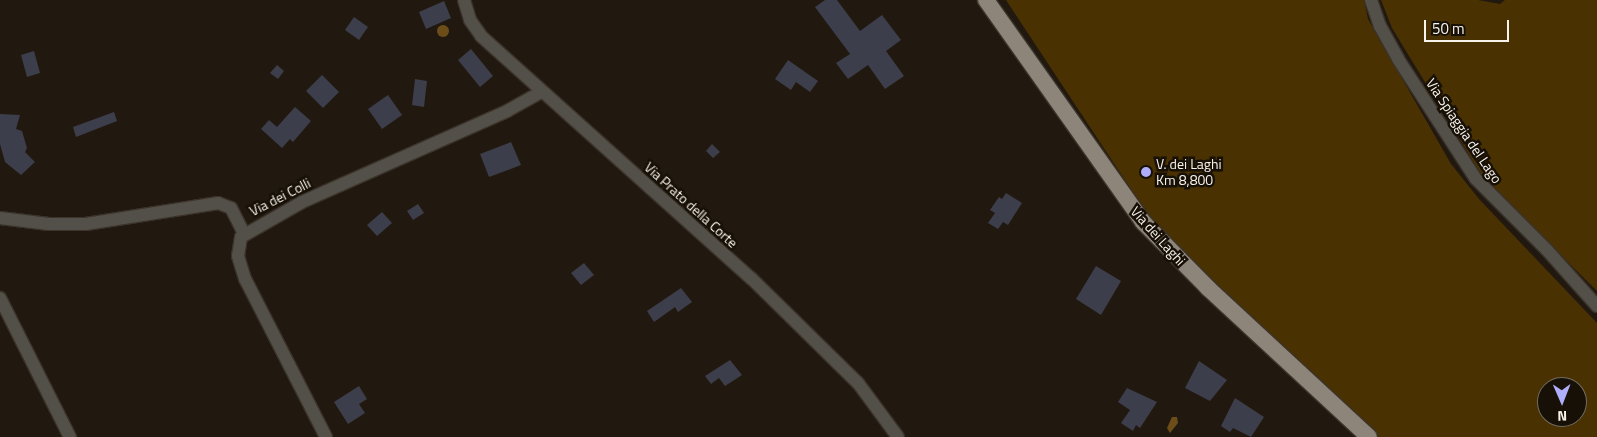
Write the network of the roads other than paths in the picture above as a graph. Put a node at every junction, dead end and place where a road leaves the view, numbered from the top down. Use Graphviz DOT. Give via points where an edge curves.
graph roads {
  1 [pos="464,0"];
  2 [pos="986,0"];
  3 [pos="1372,0"];
  4 [pos="541,92"];
  5 [pos="0,218"];
  6 [pos="244,233"];
  7 [pos="0,298"];
  8 [pos="1597,306"];
  9 [pos="70,437"];
  10 [pos="326,437"];
  11 [pos="898,437"];
  12 [pos="1369,437"];
  1 -- 4 [label="street, Via Prato della Corte" via="470,20 481,36"];
  2 -- 12 [label="main road, Via dei Laghi" via="1143,222 1213,294"];
  3 -- 8 [label="street, Via Spiaggia del Lago" via="1380,26 1398,59 1476,179"];
  4 -- 6 [label="street, Via dei Colli" via="507,111 302,202"];
  4 -- 11 [label="street, Via Prato della Corte" via="769,295 858,383"];
  5 -- 6 [label="street, Via dei Colli" via="49,224 86,224 218,203 231,208"];
  6 -- 10 [label="street" via="238,247 245,279"];
  7 -- 9 [label="street"];
}
